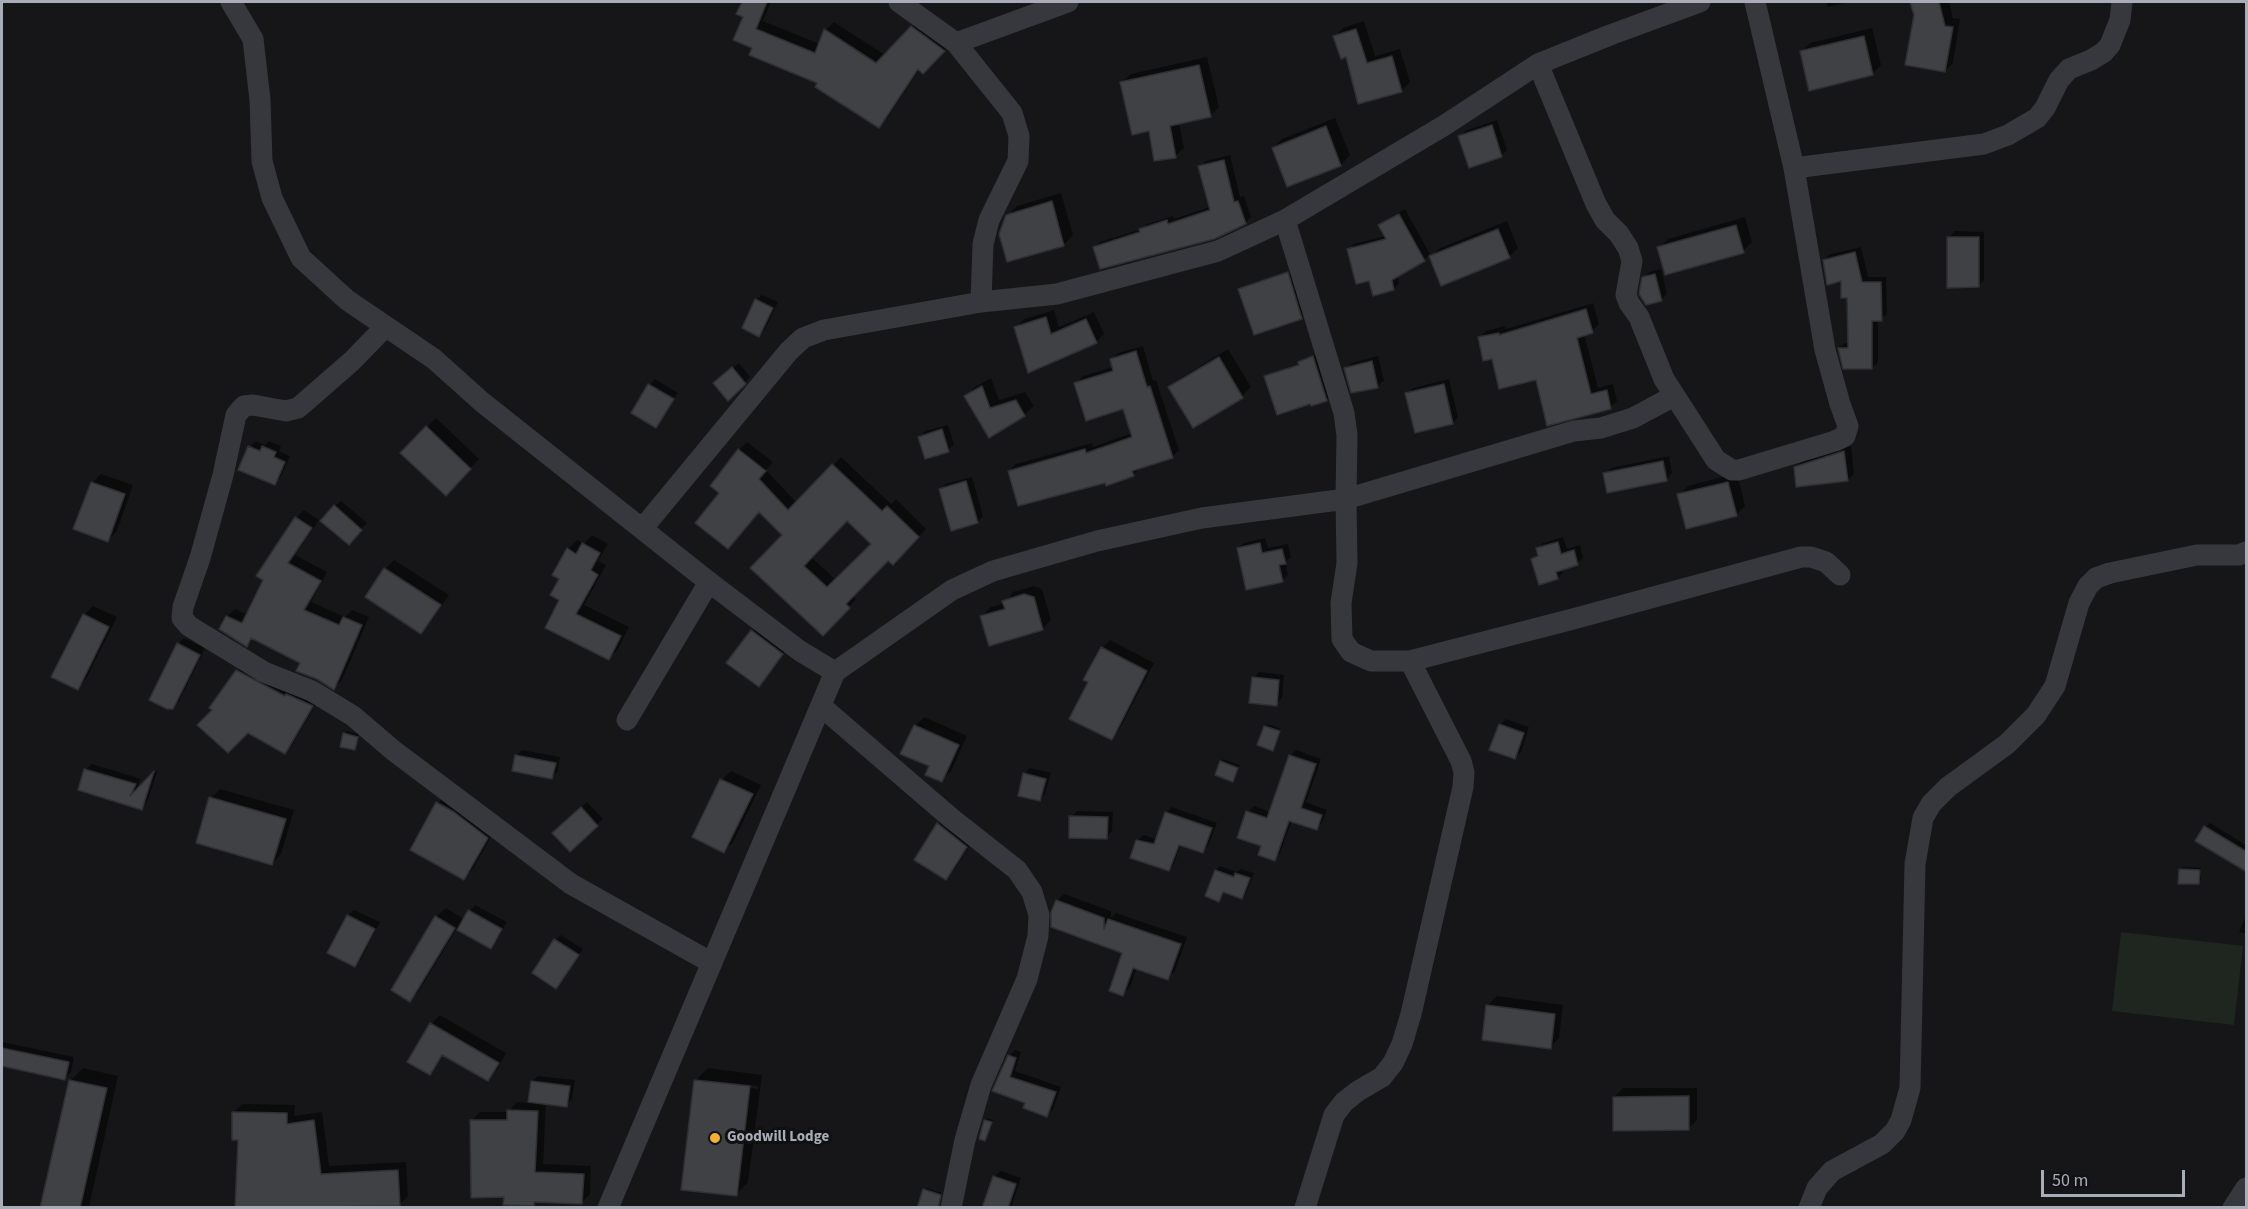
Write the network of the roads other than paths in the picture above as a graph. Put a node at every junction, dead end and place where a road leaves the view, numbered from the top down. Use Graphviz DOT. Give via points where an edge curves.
graph roads {
  1 [pos="231,2"];
  2 [pos="899,2"];
  3 [pos="1068,2"];
  4 [pos="1700,2"];
  5 [pos="1755,2"];
  6 [pos="2122,2"];
  7 [pos="956,43"];
  8 [pos="1538,64"];
  9 [pos="1794,168"];
  10 [pos="1285,220"];
  11 [pos="981,302"];
  12 [pos="385,327"];
  13 [pos="1674,396"];
  14 [pos="1346,499"];
  15 [pos="642,530"];
  16 [pos="2247,552"];
  17 [pos="1840,575"];
  18 [pos="709,582"];
  19 [pos="1410,661"];
  20 [pos="836,672"];
  21 [pos="822,707"];
  22 [pos="627,720"];
  23 [pos="712,963"];
  24 [pos="2247,1188"];
  25 [pos="608,1208"];
  26 [pos="951,1208"];
  27 [pos="1305,1208"];
  28 [pos="1809,1208"];
  29 [pos="2233,1208"];
  1 -- 12 [label="street" via="253,39 262,160 272,198 301,258 347,300"];
  2 -- 7 [label="street"];
  3 -- 7 [label="street"];
  4 -- 8 [label="street"];
  5 -- 9 [label="street"];
  6 -- 9 [label="street" via="2110,45 2091,60 2069,69 2037,118 2008,135 1984,144"];
  7 -- 11 [label="street" via="1012,113 1019,136 1018,161 989,220 983,244"];
  8 -- 10 [label="street" via="1445,125"];
  8 -- 13 [label="street" via="1596,204 1628,248 1632,261 1626,295 1640,317"];
  9 -- 13 [label="street" via="1825,350 1848,432 1835,441 1732,470 1716,460"];
  10 -- 11 [label="street" via="1218,250 1122,278 1057,294"];
  10 -- 14 [label="street" via="1344,413"];
  11 -- 15 [label="street" via="824,330 803,338"];
  12 -- 15 [label="street" via="434,359"];
  12 -- 23 [label="street" via="352,362 298,408 286,411 244,406 236,415 223,476 182,618 264,672 312,691 353,716 571,884"];
  13 -- 14 [label="street" via="1633,418 1574,431"];
  14 -- 19 [label="street" via="1342,639 1351,652 1371,661"];
  14 -- 20 [label="street" via="1202,518 1097,541 993,571 952,590"];
  15 -- 18 [label="street"];
  16 -- 28 [label="street" via="2197,555 2096,578 2079,603 2055,686 2036,715 2007,744 1931,804 1923,818 1915,864 1910,1088 1901,1120 1882,1144 1832,1171 1817,1188"];
  17 -- 19 [label="street" via="1826,562 1800,557"];
  18 -- 20 [label="street" via="800,651"];
  18 -- 22 [label="street"];
  19 -- 27 [label="street" via="1461,760 1462,787 1402,1044 1382,1077 1358,1091 1334,1114"];
  20 -- 21 [label="street"];
  21 -- 23 [label="street"];
  21 -- 26 [label="street" via="1017,870 1032,892 1039,915 1027,979 981,1086"];
  23 -- 25 [label="street"];
  24 -- 29 [label="street"];
}
